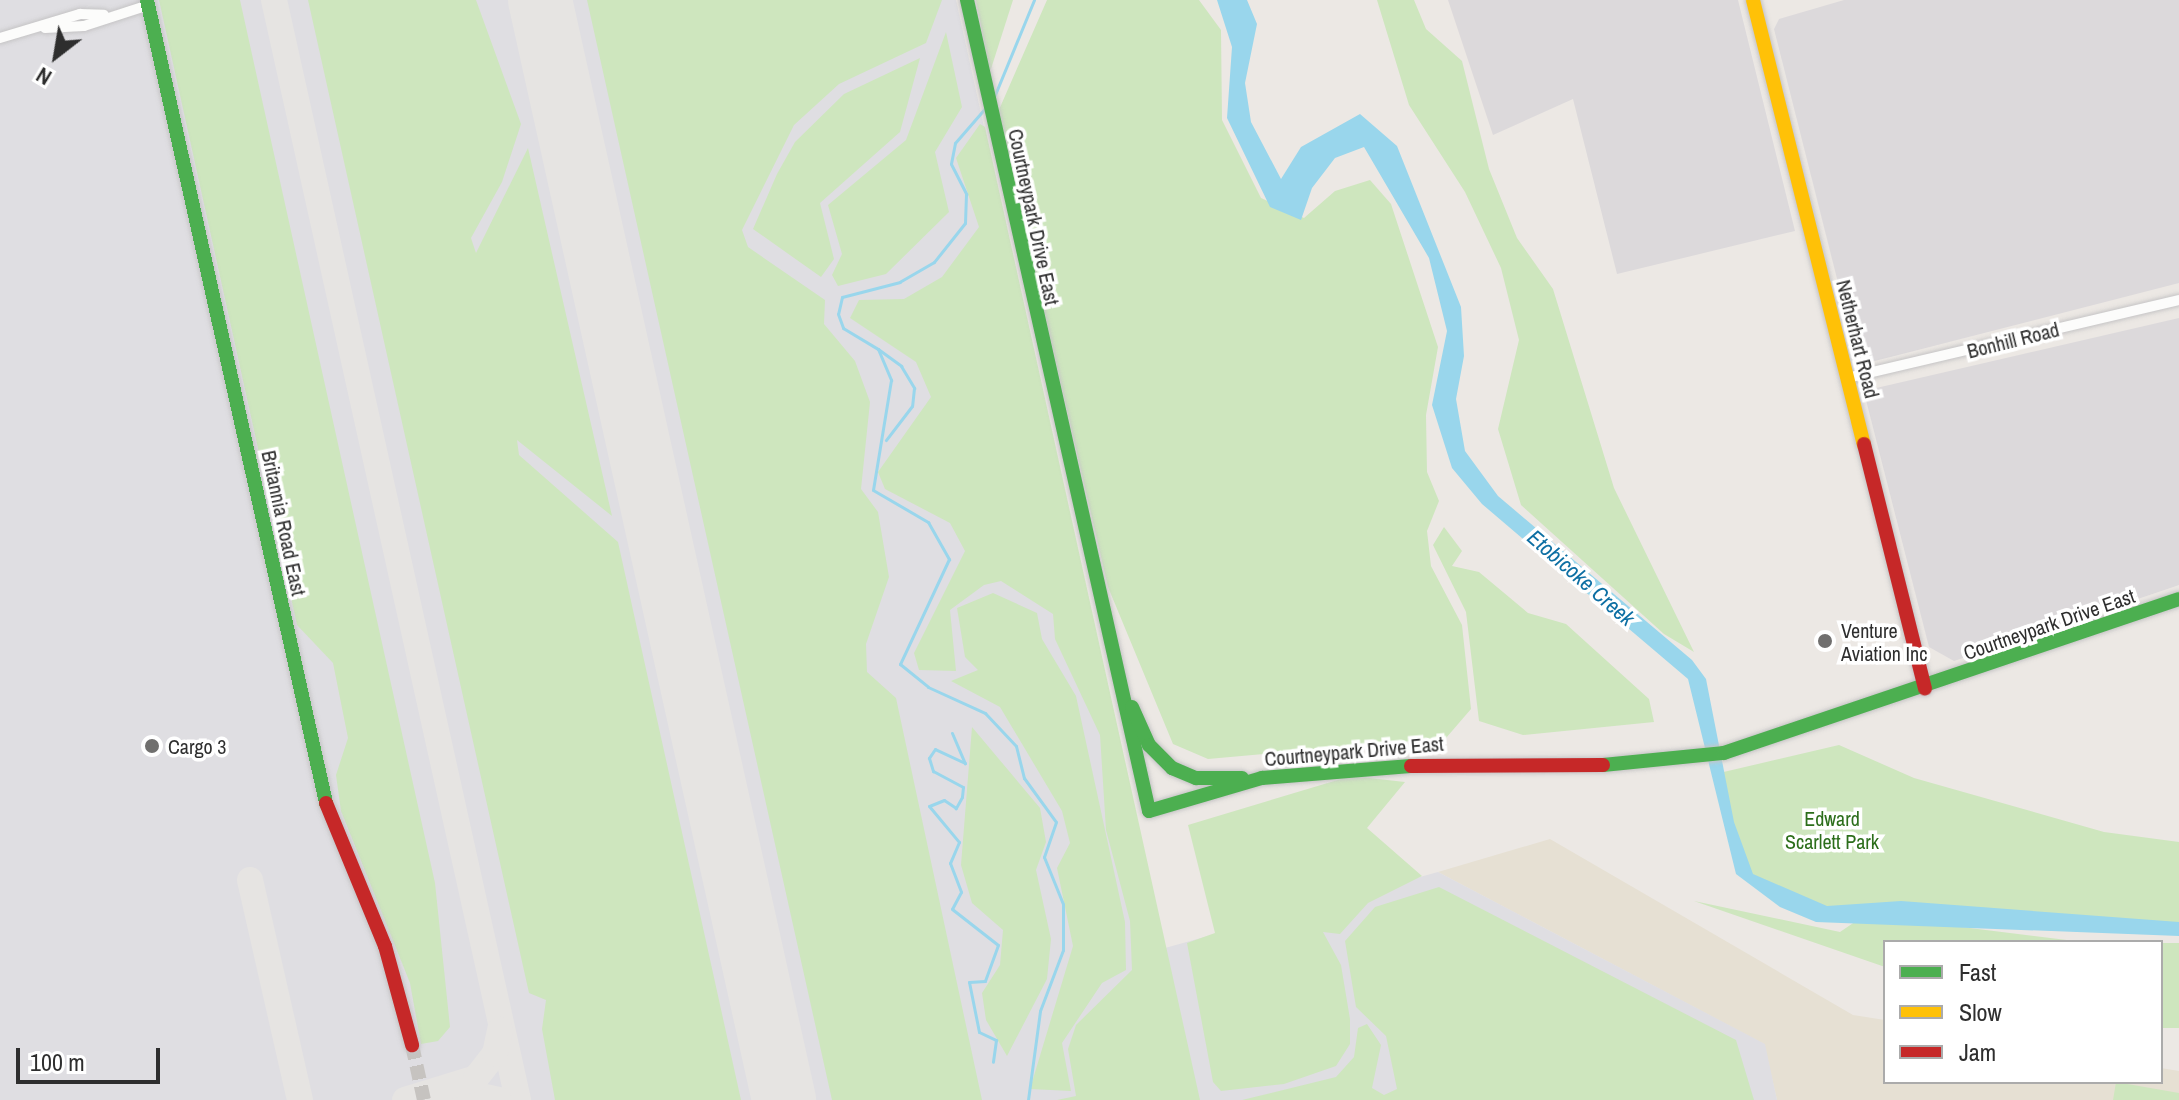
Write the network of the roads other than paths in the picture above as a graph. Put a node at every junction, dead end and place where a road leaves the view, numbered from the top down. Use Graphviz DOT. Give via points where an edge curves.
graph roads {
  1 [pos="967,0"];
  2 [pos="1751,0"];
  3 [pos="148,3"];
  4 [pos="0,38"];
  5 [pos="2179,300"];
  6 [pos="1847,378"];
  7 [pos="2179,599"];
  8 [pos="1119,674"];
  9 [pos="1925,689"];
  10 [pos="1262,778"];
  11 [pos="412,1045"];
  1 -- 8 [label="street, Courtneypark Drive East"];
  2 -- 6 [label="street, Netherhart Road"];
  3 -- 4 [label="street" via="104,15 80,14"];
  3 -- 11 [label="street, Britannia Road East" via="320,789 385,946"];
  5 -- 6 [label="street, Bonhill Road"];
  6 -- 9 [label="street, Netherhart Road"];
  7 -- 9 [label="street, Courtneypark Drive East"];
  8 -- 10 [label="street" via="1161,760 1196,778"];
  8 -- 10 [label="street, Courtneypark Drive East" via="1149,811"];
  9 -- 10 [label="street, Courtneypark Drive East" via="1791,736 1639,765 1452,763"];
}
